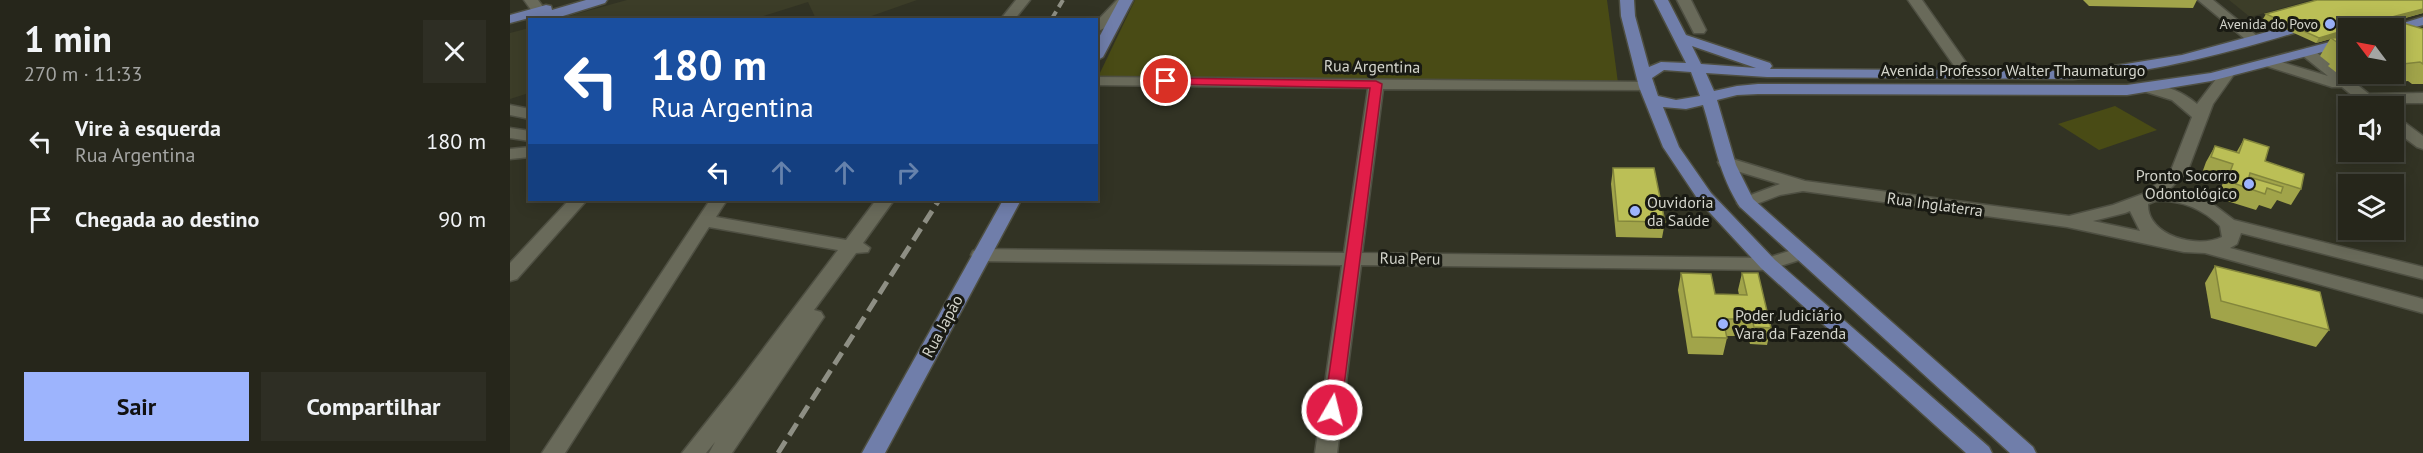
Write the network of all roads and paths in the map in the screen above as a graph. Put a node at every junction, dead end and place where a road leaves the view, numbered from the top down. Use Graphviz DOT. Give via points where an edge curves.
graph roads {
  1 [pos="576,0"];
  2 [pos="600,0"];
  3 [pos="1023,0"];
  4 [pos="1125,0"];
  5 [pos="1627,0"];
  6 [pos="1661,0"];
  7 [pos="1684,0"];
  8 [pos="1914,0"];
  9 [pos="2205,0"];
  10 [pos="533,13"];
  11 [pos="1008,18"];
  12 [pos="510,19"];
  13 [pos="2423,21"];
  14 [pos="510,26"];
  15 [pos="2404,26"];
  16 [pos="1098,27"];
  17 [pos="1698,30"];
  18 [pos="1679,37"];
  19 [pos="2255,40"];
  20 [pos="2338,44"];
  21 [pos="2307,52"];
  22 [pos="1098,53"];
  23 [pos="2271,63"];
  24 [pos="1698,69"];
  25 [pos="2106,73"];
  26 [pos="2228,73"];
  27 [pos="1811,74"];
  28 [pos="1967,74"];
  29 [pos="1098,81"];
  30 [pos="1376,84"];
  31 [pos="1648,87"];
  32 [pos="2148,88"];
  33 [pos="2350,88"];
  34 [pos="2127,90"];
  35 [pos="2360,96"];
  36 [pos="2423,98"];
  37 [pos="1709,99"];
  38 [pos="2404,100"];
  39 [pos="2200,117"];
  40 [pos="2404,130"];
  41 [pos="510,133"];
  42 [pos="528,136"];
  43 [pos="2423,144"];
  44 [pos="528,152"];
  45 [pos="510,154"];
  46 [pos="1726,162"];
  47 [pos="2180,170"];
  48 [pos="1803,186"];
  49 [pos="2147,199"];
  50 [pos="577,201"];
  51 [pos="717,201"];
  52 [pos="884,201"];
  53 [pos="895,201"];
  54 [pos="1011,201"];
  55 [pos="2195,202"];
  56 [pos="1746,203"];
  57 [pos="706,221"];
  58 [pos="2067,221"];
  59 [pos="2229,224"];
  60 [pos="2184,246"];
  61 [pos="857,247"];
  62 [pos="2212,249"];
  63 [pos="1802,253"];
  64 [pos="980,255"];
  65 [pos="1354,258"];
  66 [pos="1768,264"];
  67 [pos="2423,273"];
  68 [pos="510,275"];
  69 [pos="2423,306"];
  70 [pos="554,453"];
  71 [pos="693,453"];
  72 [pos="720,453"];
  73 [pos="873,453"];
  74 [pos="1326,453"];
  75 [pos="1981,453"];
  76 [pos="2025,453"];
  1 -- 10 [label="main road"];
  2 -- 10 [label="main road"];
  3 -- 11 [label="street"];
  4 -- 16 [label="street"];
  4 -- 22 [label="main road"];
  5 -- 31 [label="main road"];
  6 -- 18 [label="main road"];
  7 -- 17 [label="street"];
  8 -- 28 [label="street"];
  9 -- 19 [label="street"];
  10 -- 12 [label="main road"];
  10 -- 14 [label="main road"];
  13 -- 15 [label="main road"];
  18 -- 24 [label="main road"];
  18 -- 27 [label="main road" via="1747,62"];
  19 -- 21 [label="main road, Avenida Professor Walter Thaumaturgo" via="2283,32"];
  19 -- 25 [label="main road, Avenida Professor Walter Thaumaturgo" via="2195,58"];
  20 -- 21 [label="main road, Avenida Professor Walter Thaumaturgo"];
  21 -- 23 [label="main road, Avenida Professor Walter Thaumaturgo"];
  21 -- 33 [label="street"];
  23 -- 26 [label="main road, Avenida Professor Walter Thaumaturgo"];
  23 -- 33 [label="street"];
  24 -- 27 [label="main road, Avenida Professor Walter Thaumaturgo"];
  24 -- 31 [label="main road, Avenida Professor Walter Thaumaturgo" via="1661,66"];
  24 -- 37 [label="main road"];
  25 -- 28 [label="main road, Avenida Professor Walter Thaumaturgo"];
  25 -- 34 [label="main road" via="2106,81"];
  26 -- 32 [label="main road, Avenida Professor Walter Thaumaturgo"];
  26 -- 39 [label="street" via="2213,90"];
  27 -- 28 [label="main road, Avenida Professor Walter Thaumaturgo"];
  29 -- 30 [label="street, Rua Argentina"];
  30 -- 31 [label="street, Rua Argentina"];
  30 -- 65 [label="street"];
  31 -- 37 [label="main road, Avenida Professor Walter Thaumaturgo" via="1677,106"];
  31 -- 66 [label="main road" via="1671,147 1705,197"];
  32 -- 34 [label="main road, Avenida Professor Walter Thaumaturgo"];
  32 -- 39 [label="street" via="2183,99"];
  33 -- 35 [label="street"];
  34 -- 37 [label="main road, Avenida Professor Walter Thaumaturgo" via="1758,89 1733,91"];
  36 -- 38 [label="street"];
  37 -- 46 [label="main road"];
  39 -- 47 [label="street"];
  40 -- 43 [label="street"];
  41 -- 42 [label="street"];
  44 -- 45 [label="street"];
  46 -- 48 [label="street"];
  46 -- 56 [label="main road" via="1733,184"];
  47 -- 49 [label="street"];
  47 -- 55 [label="street"];
  48 -- 56 [label="street" via="1776,190"];
  48 -- 58 [label="street, Rua Inglaterra"];
  49 -- 55 [label="street" via="2169,196"];
  49 -- 58 [label="street, Rua Inglaterra"];
  49 -- 60 [label="street" via="2136,210 2147,227"];
  50 -- 68 [label="street"];
  51 -- 57 [label="street"];
  52 -- 61 [label="street"];
  53 -- 61 [label="street"];
  54 -- 64 [label="main road, Rua Japão"];
  55 -- 59 [label="street"];
  56 -- 63 [label="main road"];
  57 -- 61 [label="street"];
  57 -- 70 [label="street"];
  58 -- 60 [label="street, Rua Inglaterra"];
  59 -- 62 [label="street" via="2231,240"];
  59 -- 67 [label="street"];
  60 -- 62 [label="street"];
  61 -- 71 [label="street"];
  61 -- 72 [label="street"];
  62 -- 69 [label="street"];
  63 -- 66 [label="street, Rua Peru"];
  63 -- 76 [label="main road"];
  64 -- 65 [label="street, Rua Peru"];
  64 -- 73 [label="main road, Rua Japão"];
  65 -- 66 [label="street, Rua Peru"];
  65 -- 74 [label="street"];
  66 -- 75 [label="main road"];
}
